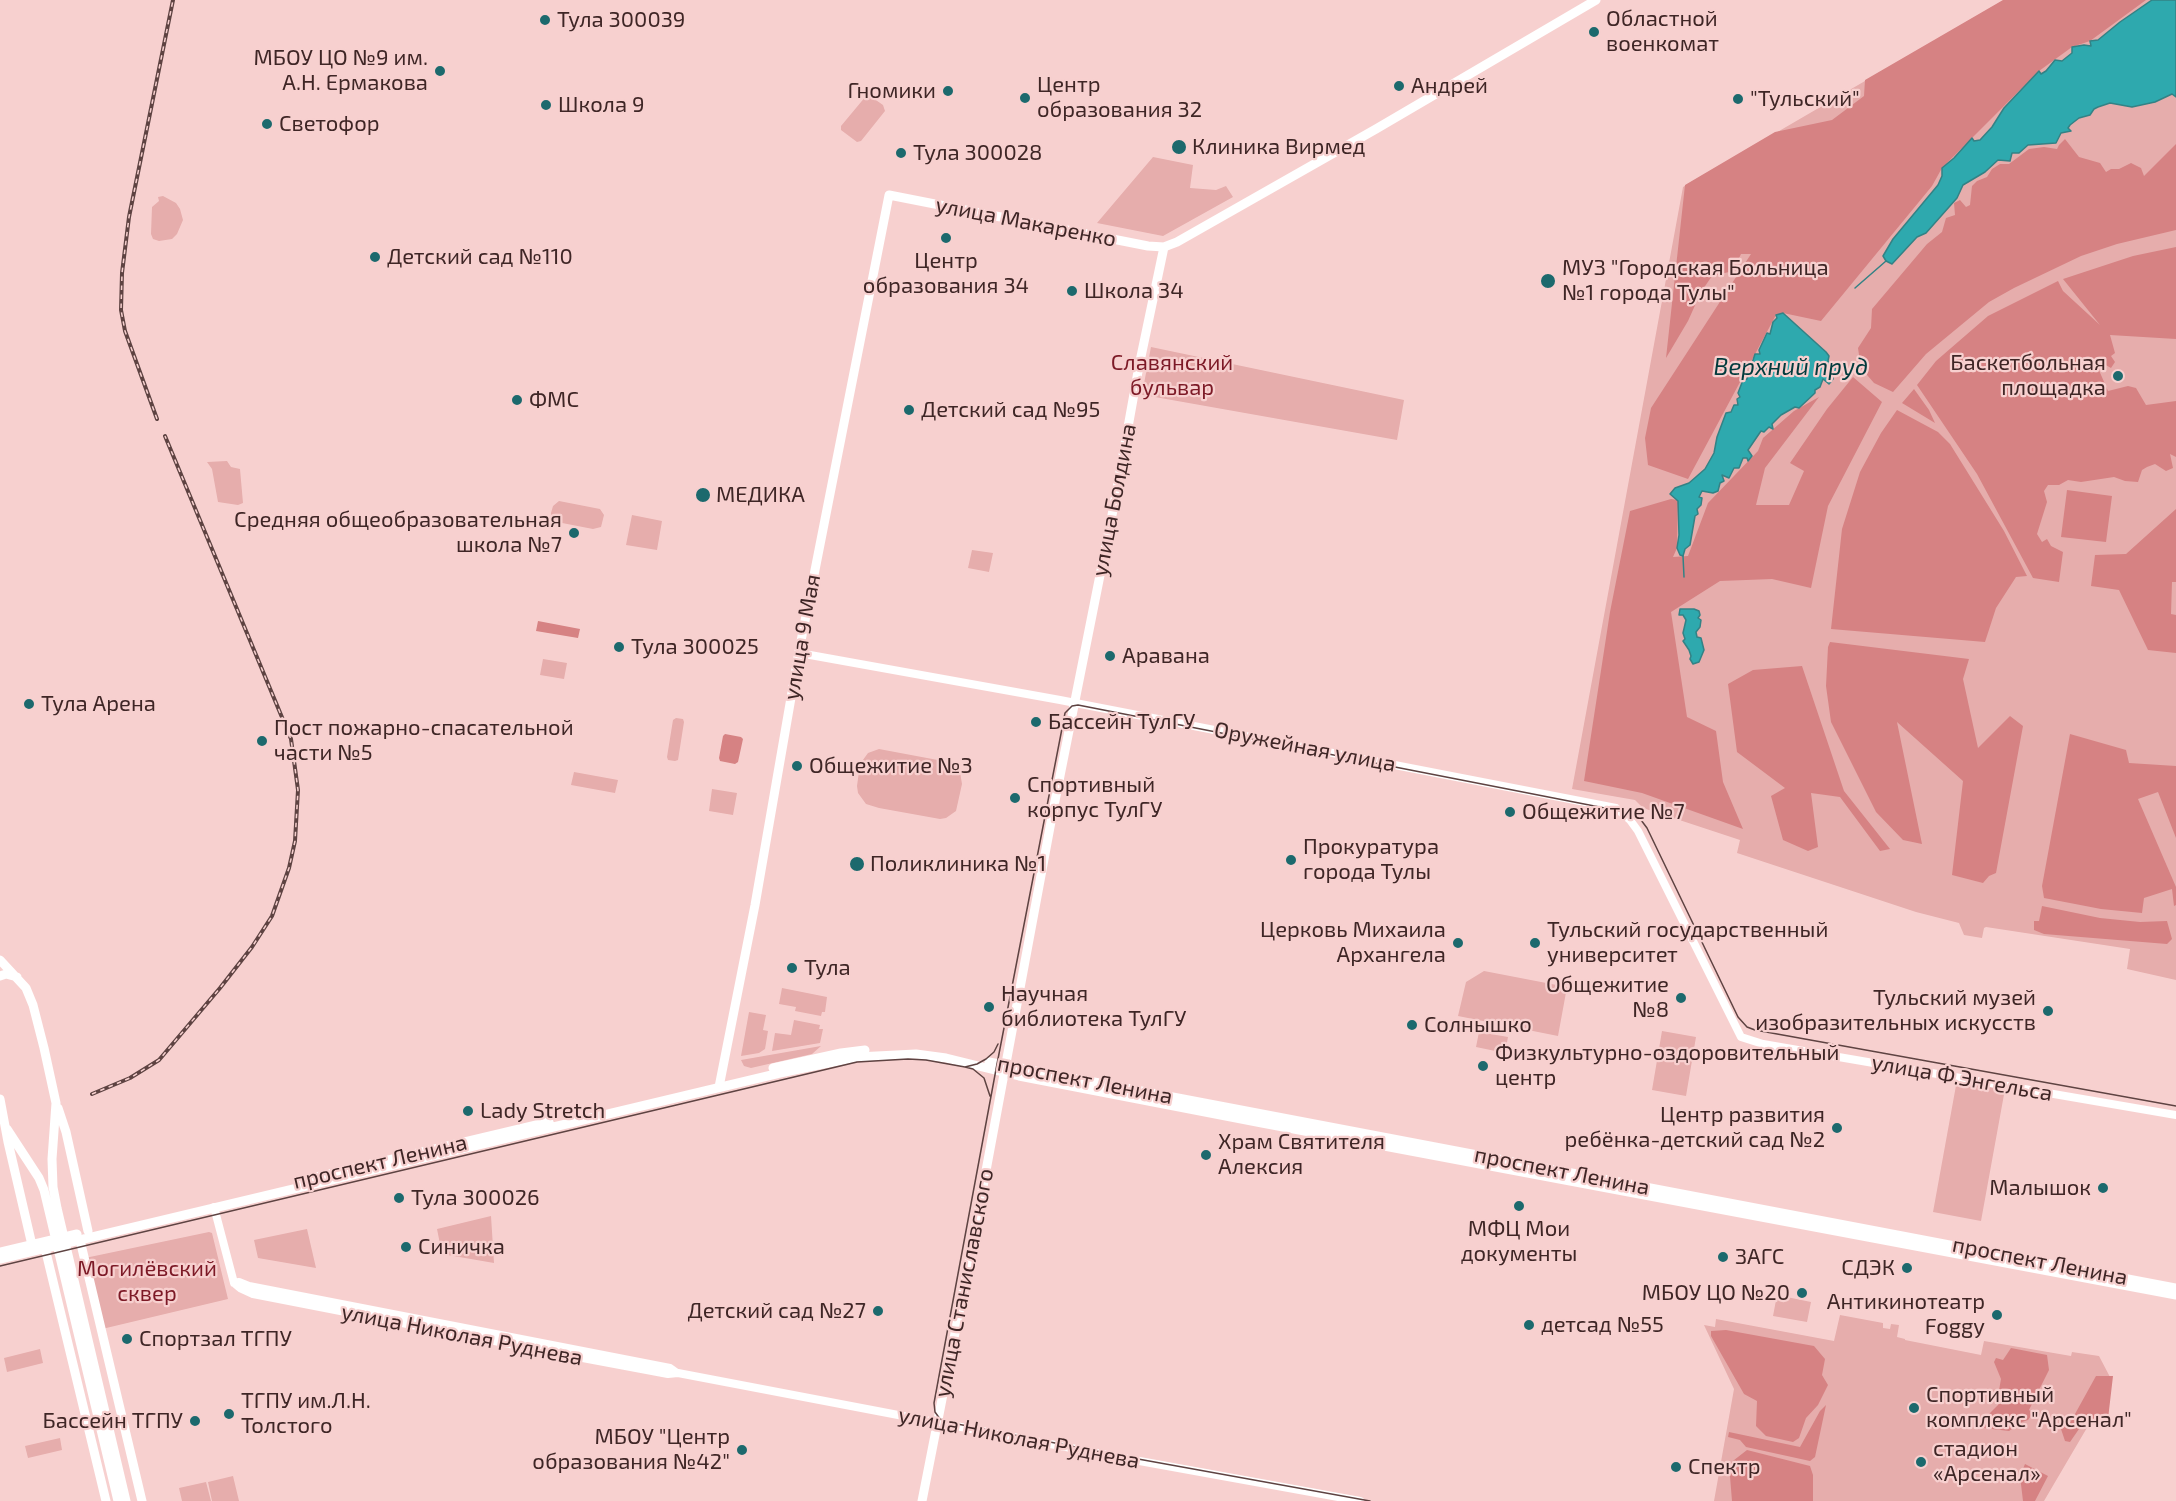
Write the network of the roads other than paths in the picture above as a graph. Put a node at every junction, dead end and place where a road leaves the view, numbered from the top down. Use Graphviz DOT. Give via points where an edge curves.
graph roads {
  1 [pos="1596,0"];
  2 [pos="889,195"];
  3 [pos="1164,247"];
  4 [pos="799,652"];
  5 [pos="1076,703"];
  6 [pos="1563,798"];
  7 [pos="0,960"];
  8 [pos="0,976"];
  9 [pos="17,977"];
  10 [pos="1004,1069"];
  11 [pos="720,1084"];
  12 [pos="0,1099"];
  13 [pos="56,1104"];
  14 [pos="2176,1115"];
  15 [pos="7,1129"];
  16 [pos="214,1204"];
  17 [pos="1714,1204"];
  18 [pos="88,1231"];
  19 [pos="75,1239"];
  20 [pos="32,1245"];
  21 [pos="47,1245"];
  22 [pos="0,1252"];
  23 [pos="0,1259"];
  24 [pos="2176,1288"];
  25 [pos="2176,1295"];
  26 [pos="938,1422"];
  27 [pos="106,1501"];
  28 [pos="118,1501"];
  29 [pos="126,1501"];
  30 [pos="142,1501"];
  31 [pos="922,1501"];
  32 [pos="1360,1501"];
  1 -- 3 [label="main road"];
  2 -- 3 [label="main road, улица Макаренко"];
  2 -- 4 [label="main road, улица 9 Мая"];
  3 -- 5 [label="main road, улица Болдина"];
  4 -- 5 [label="street, Оружейная улица"];
  4 -- 11 [label="main road, улица 9 Мая"];
  5 -- 6 [label="street, Оружейная улица"];
  5 -- 10 [label="main road, улица Болдина"];
  6 -- 14 [label="street, улица Ф.Энгельса" via="1616,808 1634,825 1741,1037 1762,1044"];
  7 -- 9 [label="main road"];
  8 -- 9 [label="main road"];
  9 -- 13 [label="main road" via="33,1005"];
  10 -- 11 [label="main road, проспект Ленина" via="916,1054 889,1054"];
  10 -- 11 [label="main road, проспект Ленина" via="915,1049 859,1051 743,1075"];
  10 -- 17 [label="main road, проспект Ленина"];
  10 -- 26 [label="main road, улица Станиславского"];
  11 -- 16 [label="main road, проспект Ленина"];
  12 -- 15 [label="main road"];
  13 -- 18 [label="main road"];
  13 -- 29 [label="main road" via="53,1187"];
  15 -- 20 [label="main road"];
  15 -- 28 [label="main road" via="44,1190"];
  16 -- 18 [label="main road, проспект Ленина"];
  16 -- 19 [label="main road, проспект Ленина"];
  16 -- 26 [label="street, улица Николая Руднева" via="234,1283 248,1289"];
  17 -- 24 [label="main road, проспект Ленина"];
  17 -- 25 [label="main road, проспект Ленина"];
  18 -- 19 [label="main road, проспект Ленина"];
  19 -- 21 [label="main road, проспект Ленина"];
  19 -- 30 [label="main road"];
  20 -- 21 [label="main road, проспект Ленина"];
  20 -- 22 [label="main road, проспект Ленина"];
  21 -- 23 [label="main road, проспект Ленина"];
  21 -- 27 [label="main road"];
  26 -- 31 [label="main road, улица Станиславского"];
  26 -- 32 [label="street, улица Николая Руднева"];
}
